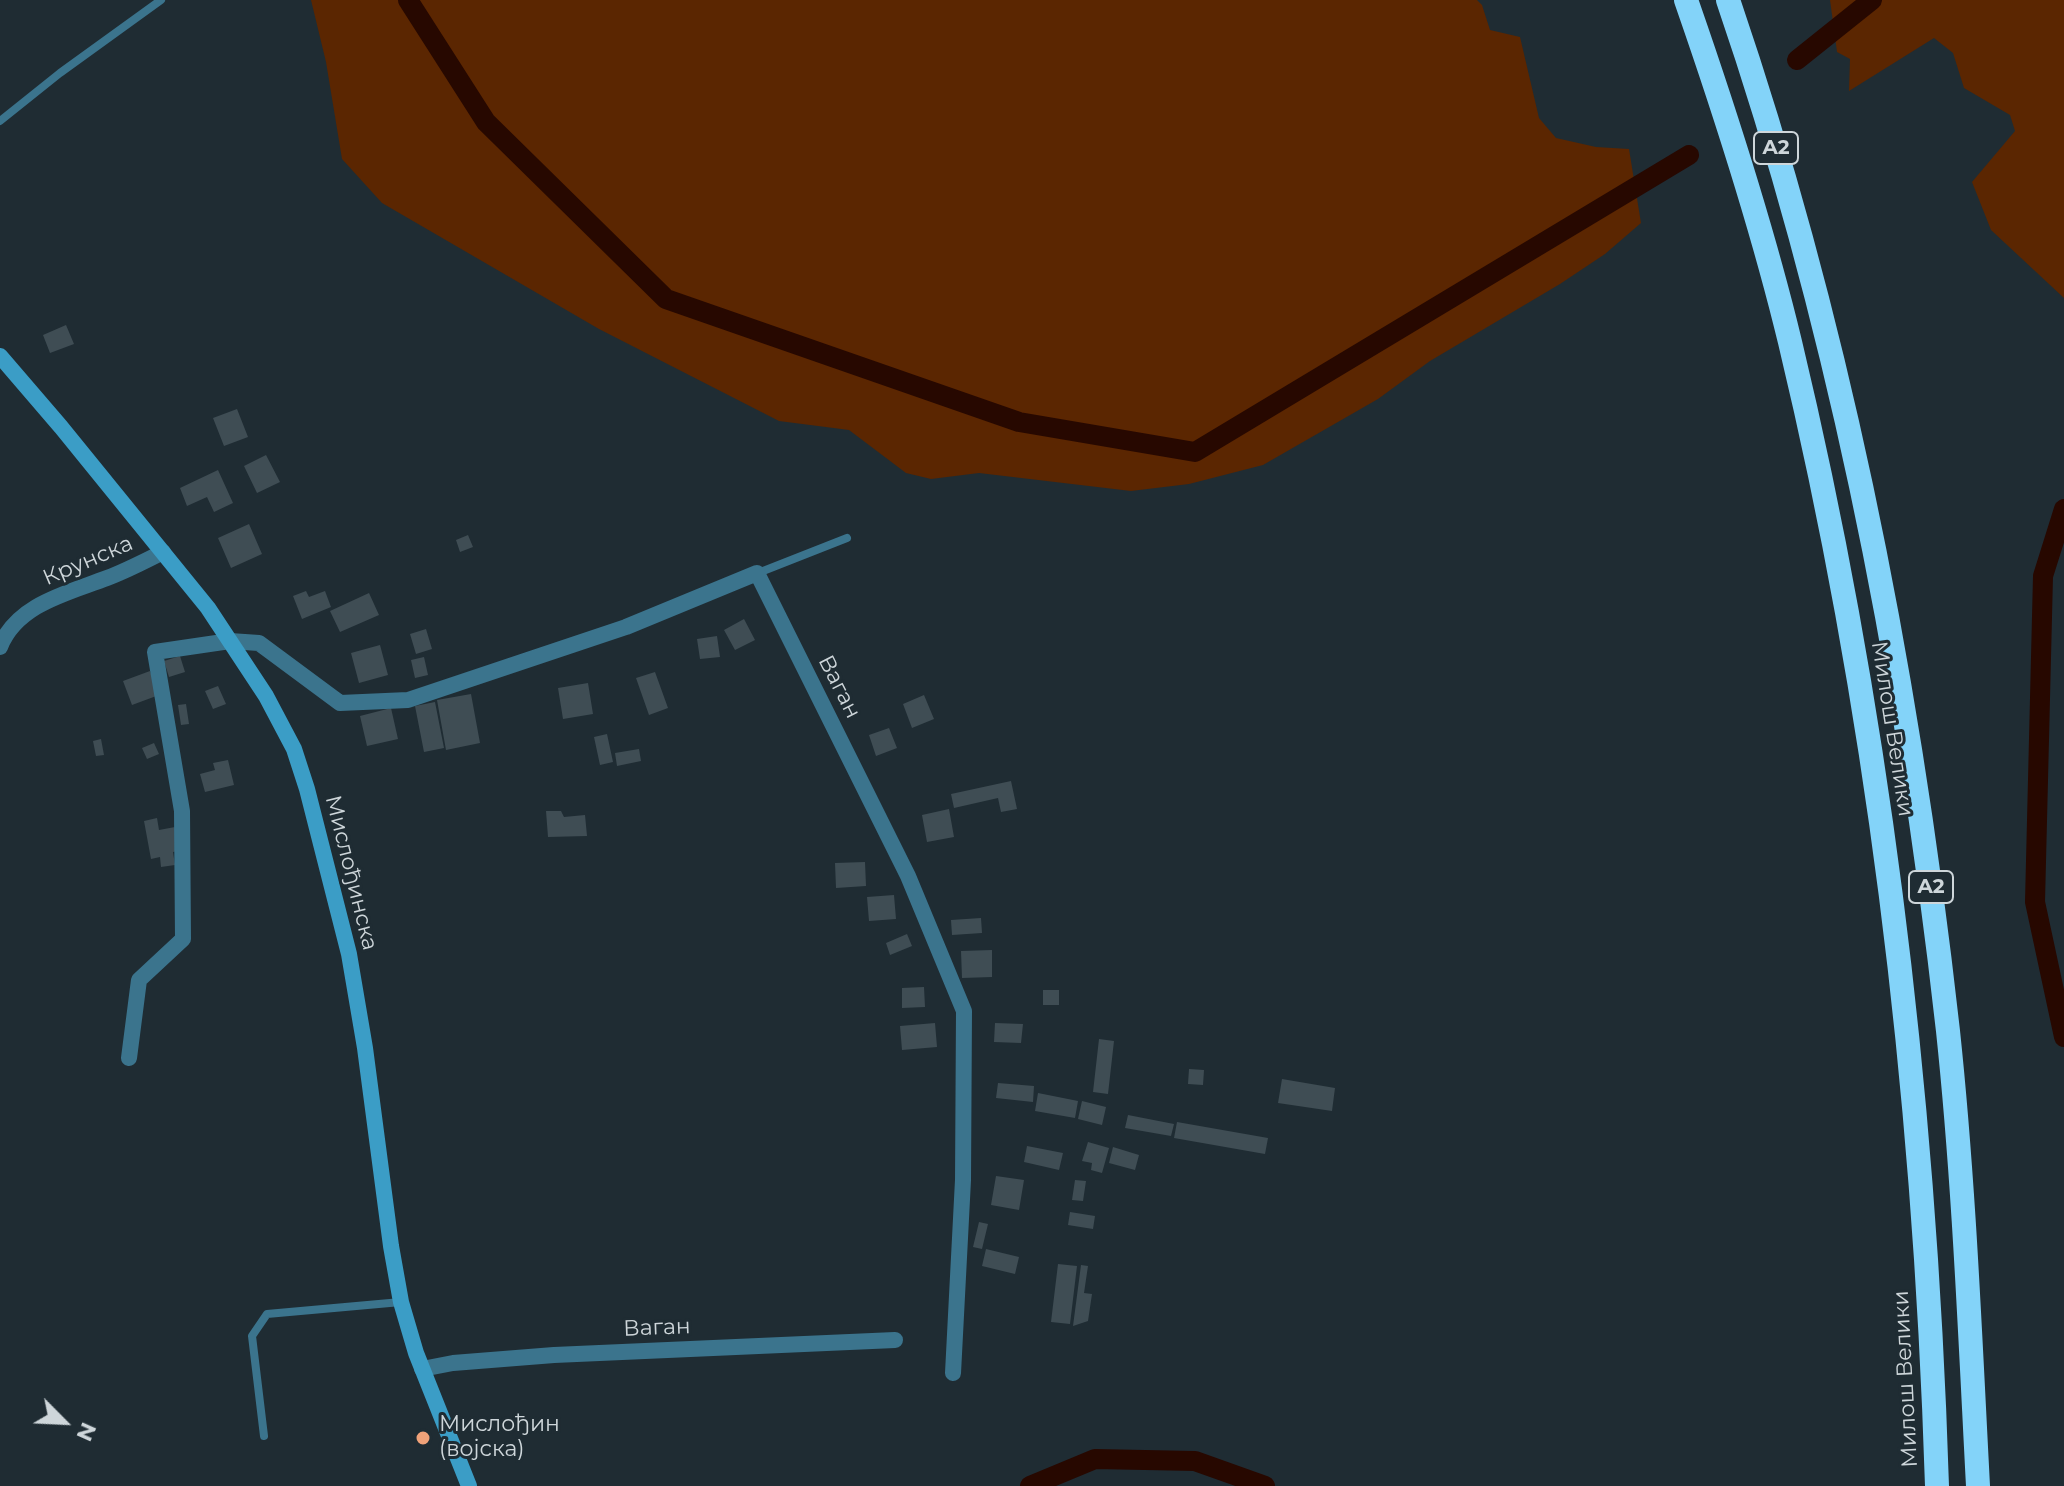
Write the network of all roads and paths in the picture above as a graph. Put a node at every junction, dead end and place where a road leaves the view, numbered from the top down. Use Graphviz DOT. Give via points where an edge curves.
graph roads {
  1 [pos="161,0"];
  2 [pos="1686,0"];
  3 [pos="1728,0"];
  4 [pos="0,121"];
  5 [pos="0,356"];
  6 [pos="847,538"];
  7 [pos="163,552"];
  8 [pos="757,573"];
  9 [pos="230,641"];
  10 [pos="0,647"];
  11 [pos="129,1058"];
  12 [pos="401,1302"];
  13 [pos="895,1340"];
  14 [pos="422,1369"];
  15 [pos="953,1373"];
  16 [pos="264,1436"];
  17 [pos="469,1486"];
  18 [pos="1937,1486"];
  19 [pos="1978,1486"];
  1 -- 4 [label="lane"];
  2 -- 18 [label="highway, Милош Велики / A2" via="1790,339 1870,749 1920,1154"];
  3 -- 19 [label="highway, Милош Велики / A2" via="1765,110 1820,313 1867,514 1909,741 1948,1034"];
  5 -- 7 [label="main road, Мислођинска"];
  6 -- 8 [label="lane"];
  7 -- 9 [label="main road, Мислођинска"];
  7 -- 10 [label="street, Крунска" via="53,597 15,623"];
  8 -- 9 [label="street" via="626,627 408,700 340,703 259,643"];
  8 -- 15 [label="street, Ваган" via="908,876 964,1011 963,1180"];
  9 -- 11 [label="street" via="155,652 182,811 183,939 139,980"];
  9 -- 12 [label="main road, Мислођинска" via="290,740 336,899 361,1021"];
  12 -- 14 [label="main road, Мислођинска"];
  12 -- 16 [label="lane" via="267,1314 252,1336"];
  13 -- 14 [label="street, Ваган" via="554,1355"];
  14 -- 17 [label="main road, Мислођинска"];
}
